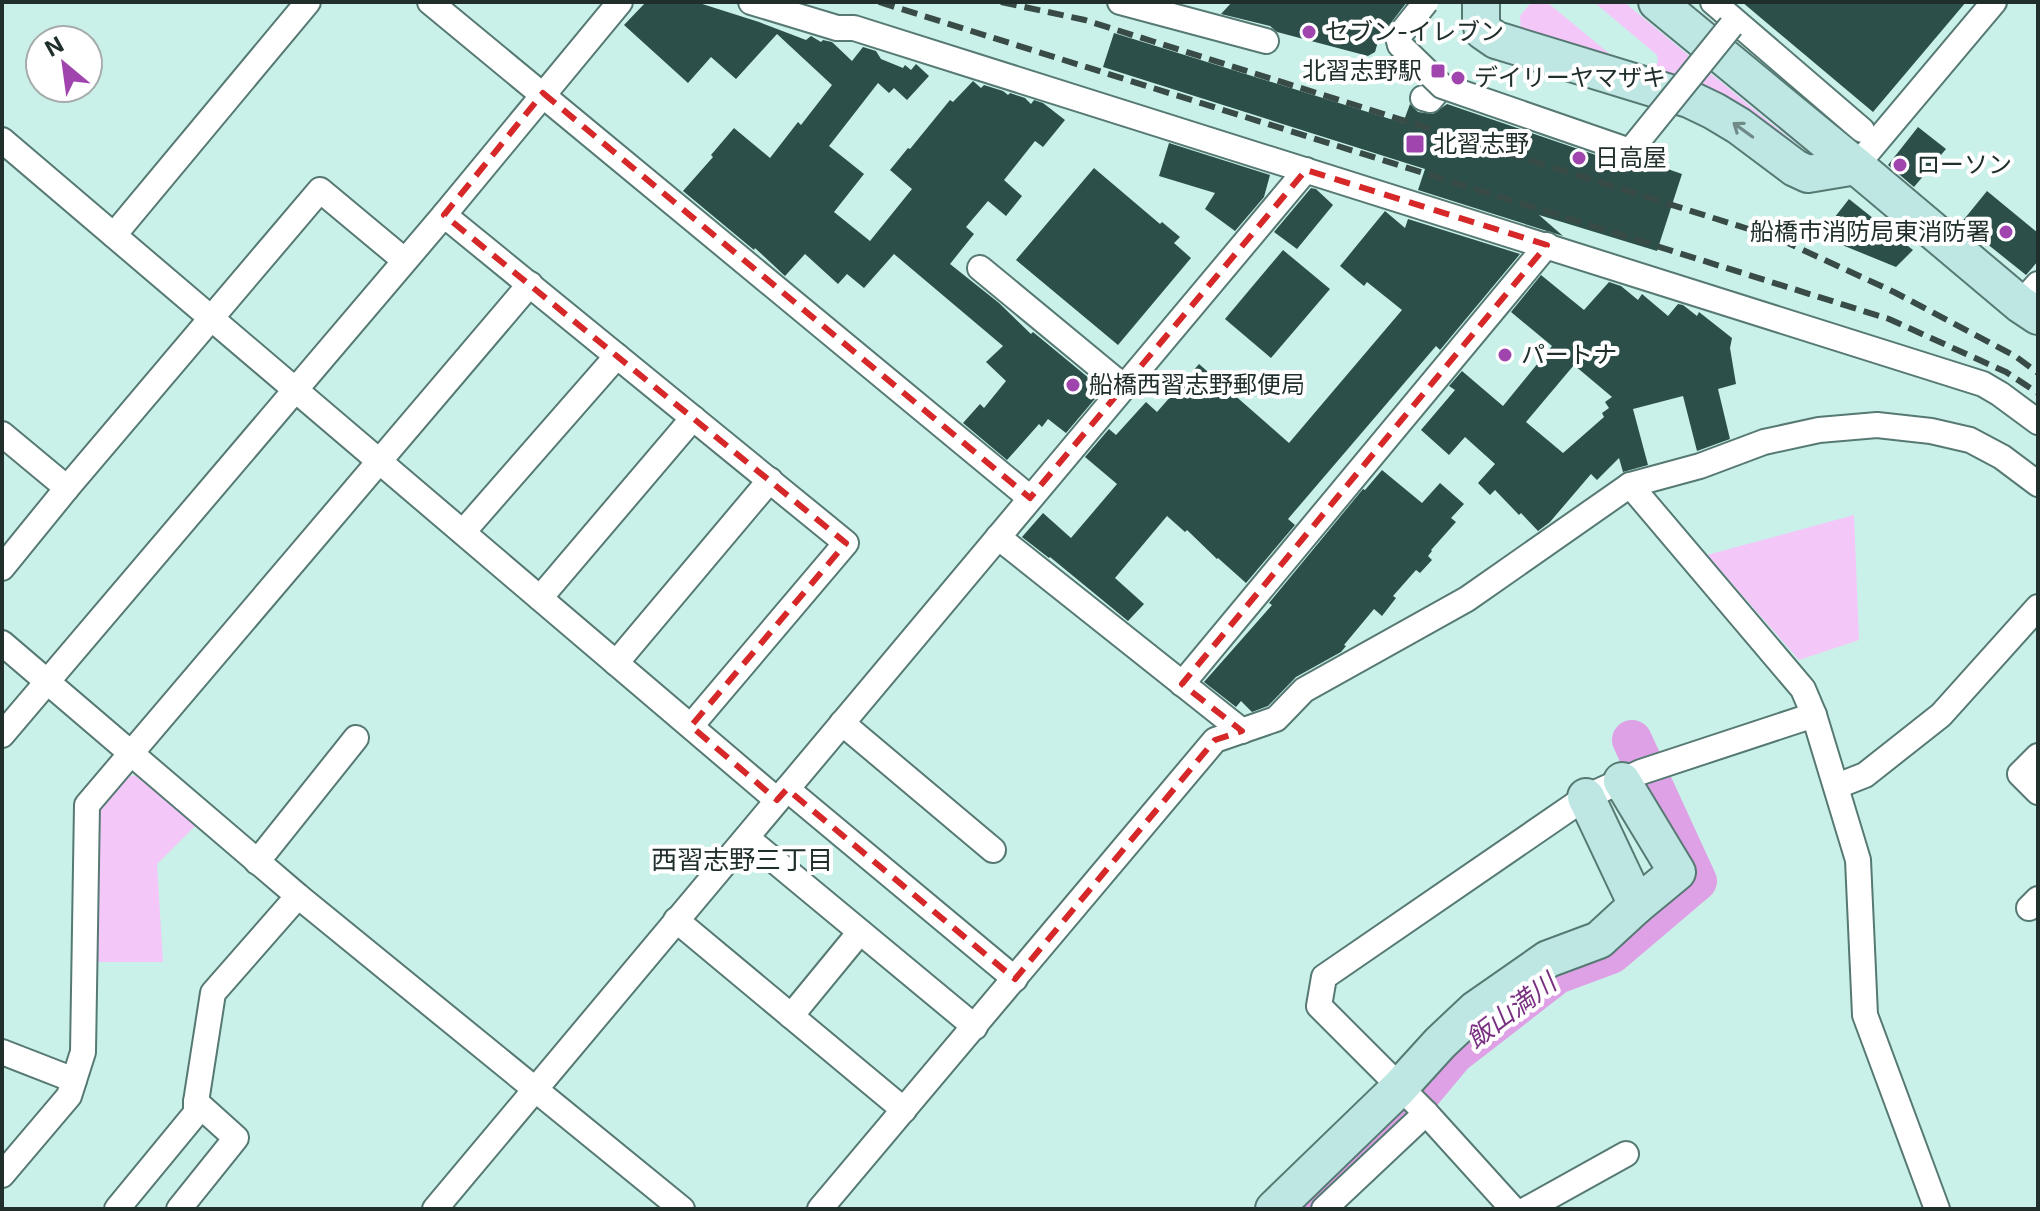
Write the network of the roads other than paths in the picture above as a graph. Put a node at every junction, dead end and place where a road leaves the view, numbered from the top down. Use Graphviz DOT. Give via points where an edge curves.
graph roads {
  1 [pos="308,2"];
  2 [pos="430,2"];
  3 [pos="620,2"];
  4 [pos="751,2"];
  5 [pos="1120,2"];
  6 [pos="1426,2"];
  7 [pos="1481,2"];
  8 [pos="1657,2"];
  9 [pos="1713,2"];
  10 [pos="1994,2"];
  11 [pos="1196,11"];
  12 [pos="1731,26"];
  13 [pos="1266,41"];
  14 [pos="543,93"];
  15 [pos="1862,130"];
  16 [pos="2,140"];
  17 [pos="1856,166"];
  18 [pos="1306,170"];
  19 [pos="444,215"];
  20 [pos="114,235"];
  21 [pos="1547,245"];
  22 [pos="404,260"];
  23 [pos="980,268"];
  24 [pos="530,284"];
  25 [pos="2032,301"];
  26 [pos="212,318"];
  27 [pos="617,356"];
  28 [pos="1124,387"];
  29 [pos="295,389"];
  30 [pos="693,418"];
  31 [pos="2038,422"];
  32 [pos="2,434"];
  33 [pos="378,460"];
  34 [pos="770,480"];
  35 [pos="2038,484"];
  36 [pos="1630,485"];
  37 [pos="67,488"];
  38 [pos="1030,498"];
  39 [pos="463,532"];
  40 [pos="998,537"];
  41 [pos="2,568"];
  42 [pos="540,598"];
  43 [pos="2038,607"];
  44 [pos="2,643"];
  45 [pos="616,663"];
  46 [pos="47,681"];
  47 [pos="1182,684"];
  48 [pos="1814,715"];
  49 [pos="842,723"];
  50 [pos="691,726"];
  51 [pos="1242,731"];
  52 [pos="2,735"];
  53 [pos="356,738"];
  54 [pos="132,753"];
  55 [pos="2038,756"];
  56 [pos="1640,773"];
  57 [pos="1837,786"];
  58 [pos="2038,792"];
  59 [pos="782,795"];
  60 [pos="1586,797"];
  61 [pos="747,838"];
  62 [pos="993,850"];
  63 [pos="257,862"];
  64 [pos="298,896"];
  65 [pos="1637,905"];
  66 [pos="676,920"];
  67 [pos="860,932"];
  68 [pos="1015,979"];
  69 [pos="791,1016"];
  70 [pos="975,1027"];
  71 [pos="2,1052"];
  72 [pos="74,1080"];
  73 [pos="535,1089"];
  74 [pos="1411,1099"];
  75 [pos="196,1102"];
  76 [pos="904,1110"];
  77 [pos="1626,1154"];
  78 [pos="2,1175"];
  79 [pos="117,1209"];
  80 [pos="179,1209"];
  81 [pos="435,1209"];
  82 [pos="682,1209"];
  83 [pos="820,1209"];
  84 [pos="1274,1209"];
  85 [pos="1324,1209"];
  86 [pos="1513,1209"];
  87 [pos="1527,1209"];
  88 [pos="1937,1209"];
  1 -- 20 [label="street"];
  2 -- 14 [label="street"];
  3 -- 14 [label="street"];
  4 -- 18 [label="street" via="837,28 854,28"];
  5 -- 11 [label="street"];
  6 -- 12 [label="street, bridge" via="1398,37 1433,92 1630,151"];
  17 -- 7 [label="street, one-way" via="1808,174 1689,99 1496,40 1483,31"];
  8 -- 17 [label="street"];
  9 -- 15 [label="street"];
  10 -- 17 [label="street"];
  11 -- 13 [label="street"];
  14 -- 19 [label="street"];
  14 -- 38 [label="street"];
  16 -- 20 [label="street"];
  17 -- 25 [label="street"];
  18 -- 21 [label="street"];
  18 -- 28 [label="street"];
  19 -- 22 [label="street"];
  19 -- 24 [label="street"];
  20 -- 26 [label="street"];
  21 -- 31 [label="street" via="1983,384"];
  21 -- 47 [label="street"];
  22 -- 26 [label="street" via="320,190"];
  22 -- 29 [label="street"];
  23 -- 28 [label="street"];
  24 -- 27 [label="street"];
  24 -- 33 [label="street"];
  26 -- 29 [label="street"];
  26 -- 37 [label="street"];
  27 -- 30 [label="street"];
  27 -- 39 [label="street"];
  28 -- 38 [label="street"];
  29 -- 33 [label="street"];
  29 -- 46 [label="street"];
  30 -- 34 [label="street"];
  30 -- 42 [label="street"];
  32 -- 37 [label="street"];
  33 -- 39 [label="street"];
  33 -- 54 [label="street"];
  34 -- 45 [label="street"];
  34 -- 50 [label="street" via="846,543"];
  35 -- 36 [label="street" via="1970,440 1877,425 1764,442"];
  36 -- 48 [label="street" via="1803,689"];
  36 -- 51 [label="street" via="1467,599 1304,690 1276,719"];
  37 -- 41 [label="street"];
  38 -- 40 [label="street"];
  39 -- 42 [label="street"];
  40 -- 47 [label="street"];
  40 -- 49 [label="street"];
  42 -- 45 [label="street"];
  43 -- 57 [label="street" via="1941,715 1865,775"];
  44 -- 46 [label="street"];
  45 -- 50 [label="street"];
  46 -- 52 [label="street"];
  46 -- 54 [label="street"];
  47 -- 51 [label="street"];
  48 -- 56 [label="street"];
  48 -- 57 [label="street"];
  49 -- 59 [label="street"];
  49 -- 62 [label="street"];
  50 -- 59 [label="street"];
  51 -- 68 [label="street" via="1215,740"];
  53 -- 63 [label="street"];
  54 -- 63 [label="street"];
  54 -- 72 [label="street" via="87,805 83,1052"];
  55 -- 58 [label="street" via="2020,774"];
  56 -- 60 [label="street"];
  56 -- 65 [label="street" via="1677,872"];
  57 -- 88 [label="street" via="1858,860 1865,1015"];
  59 -- 61 [label="street"];
  59 -- 68 [label="street"];
  60 -- 65 [label="street"];
  60 -- 74 [label="street" via="1324,977 1319,1006"];
  61 -- 66 [label="street"];
  61 -- 67 [label="street"];
  63 -- 64 [label="street"];
  64 -- 73 [label="street"];
  64 -- 75 [label="street" via="213,993"];
  65 -- 74 [label="street" via="1599,940 1548,959 1475,1010 1440,1043"];
  66 -- 69 [label="street"];
  66 -- 73 [label="street"];
  67 -- 69 [label="street"];
  67 -- 70 [label="street"];
  68 -- 70 [label="street"];
  69 -- 76 [label="street"];
  70 -- 76 [label="street"];
  71 -- 72 [label="street"];
  72 -- 78 [label="street" via="69,1096"];
  73 -- 81 [label="street"];
  73 -- 82 [label="street"];
  74 -- 84 [label="street"];
  74 -- 85 [label="street"];
  74 -- 86 [label="street"];
  75 -- 79 [label="street" via="196,1113"];
  75 -- 80 [label="street" via="236,1138"];
  76 -- 83 [label="street"];
  77 -- 87 [label="street"];
}
